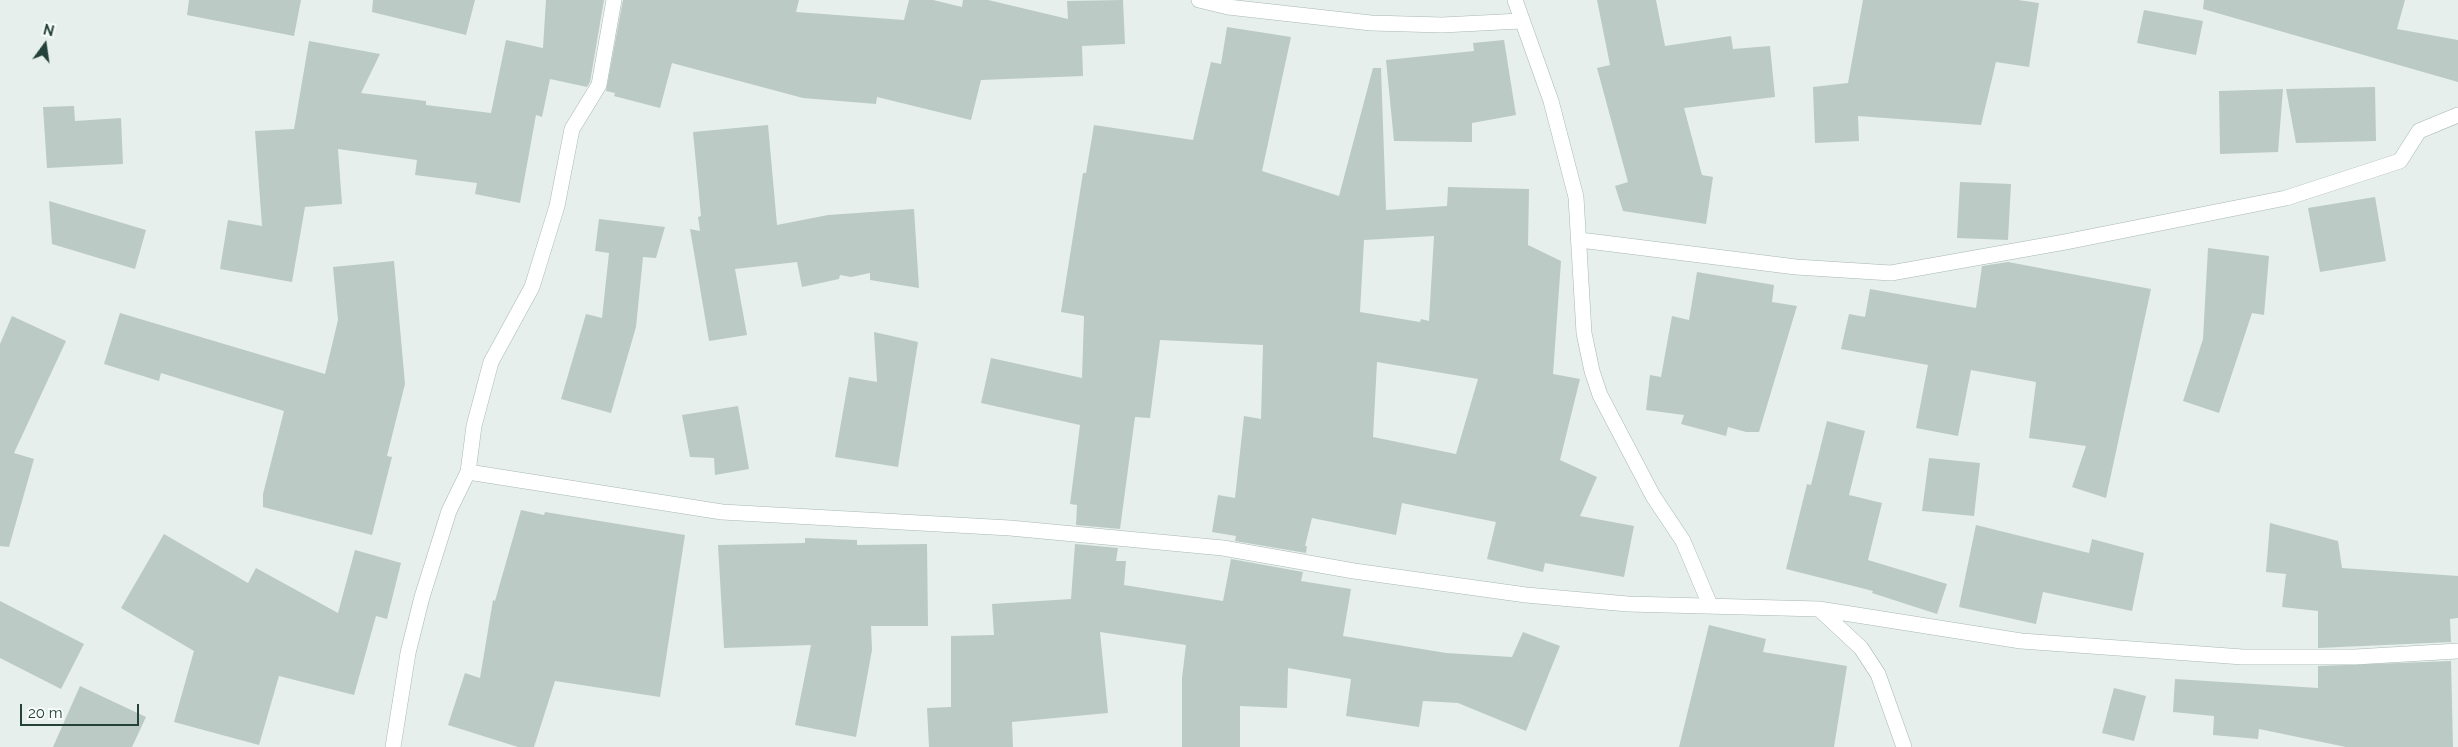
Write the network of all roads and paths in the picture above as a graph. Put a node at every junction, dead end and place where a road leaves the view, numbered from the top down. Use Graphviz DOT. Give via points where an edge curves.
graph roads {
  1 [pos="614,0"];
  2 [pos="1199,0"];
  3 [pos="1515,0"];
  4 [pos="1521,21"];
  5 [pos="2458,115"];
  6 [pos="1580,240"];
  7 [pos="468,472"];
  8 [pos="1710,605"];
  9 [pos="1819,609"];
  10 [pos="2458,651"];
  11 [pos="392,747"];
  12 [pos="1904,747"];
  1 -- 7 [label="street" via="599,85 572,129 557,206 532,287 491,362 474,426"];
  2 -- 4 [label="street" via="1228,7 1371,22 1442,26"];
  3 -- 4 [label="street"];
  4 -- 6 [label="street" via="1551,101 1576,197"];
  5 -- 6 [label="street" via="2419,131 2400,161 2286,198 1891,273 1796,267"];
  6 -- 8 [label="street" via="1584,333 1594,379 1653,496 1683,541"];
  7 -- 8 [label="street" via="722,512 1010,528 1223,548 1354,571 1526,595 1628,604"];
  7 -- 11 [label="street" via="449,511 422,597 408,653"];
  8 -- 9 [label="street"];
  9 -- 10 [label="street" via="2021,641 2234,656 2355,658"];
  9 -- 12 [label="street" via="1861,648 1878,674"];
}
